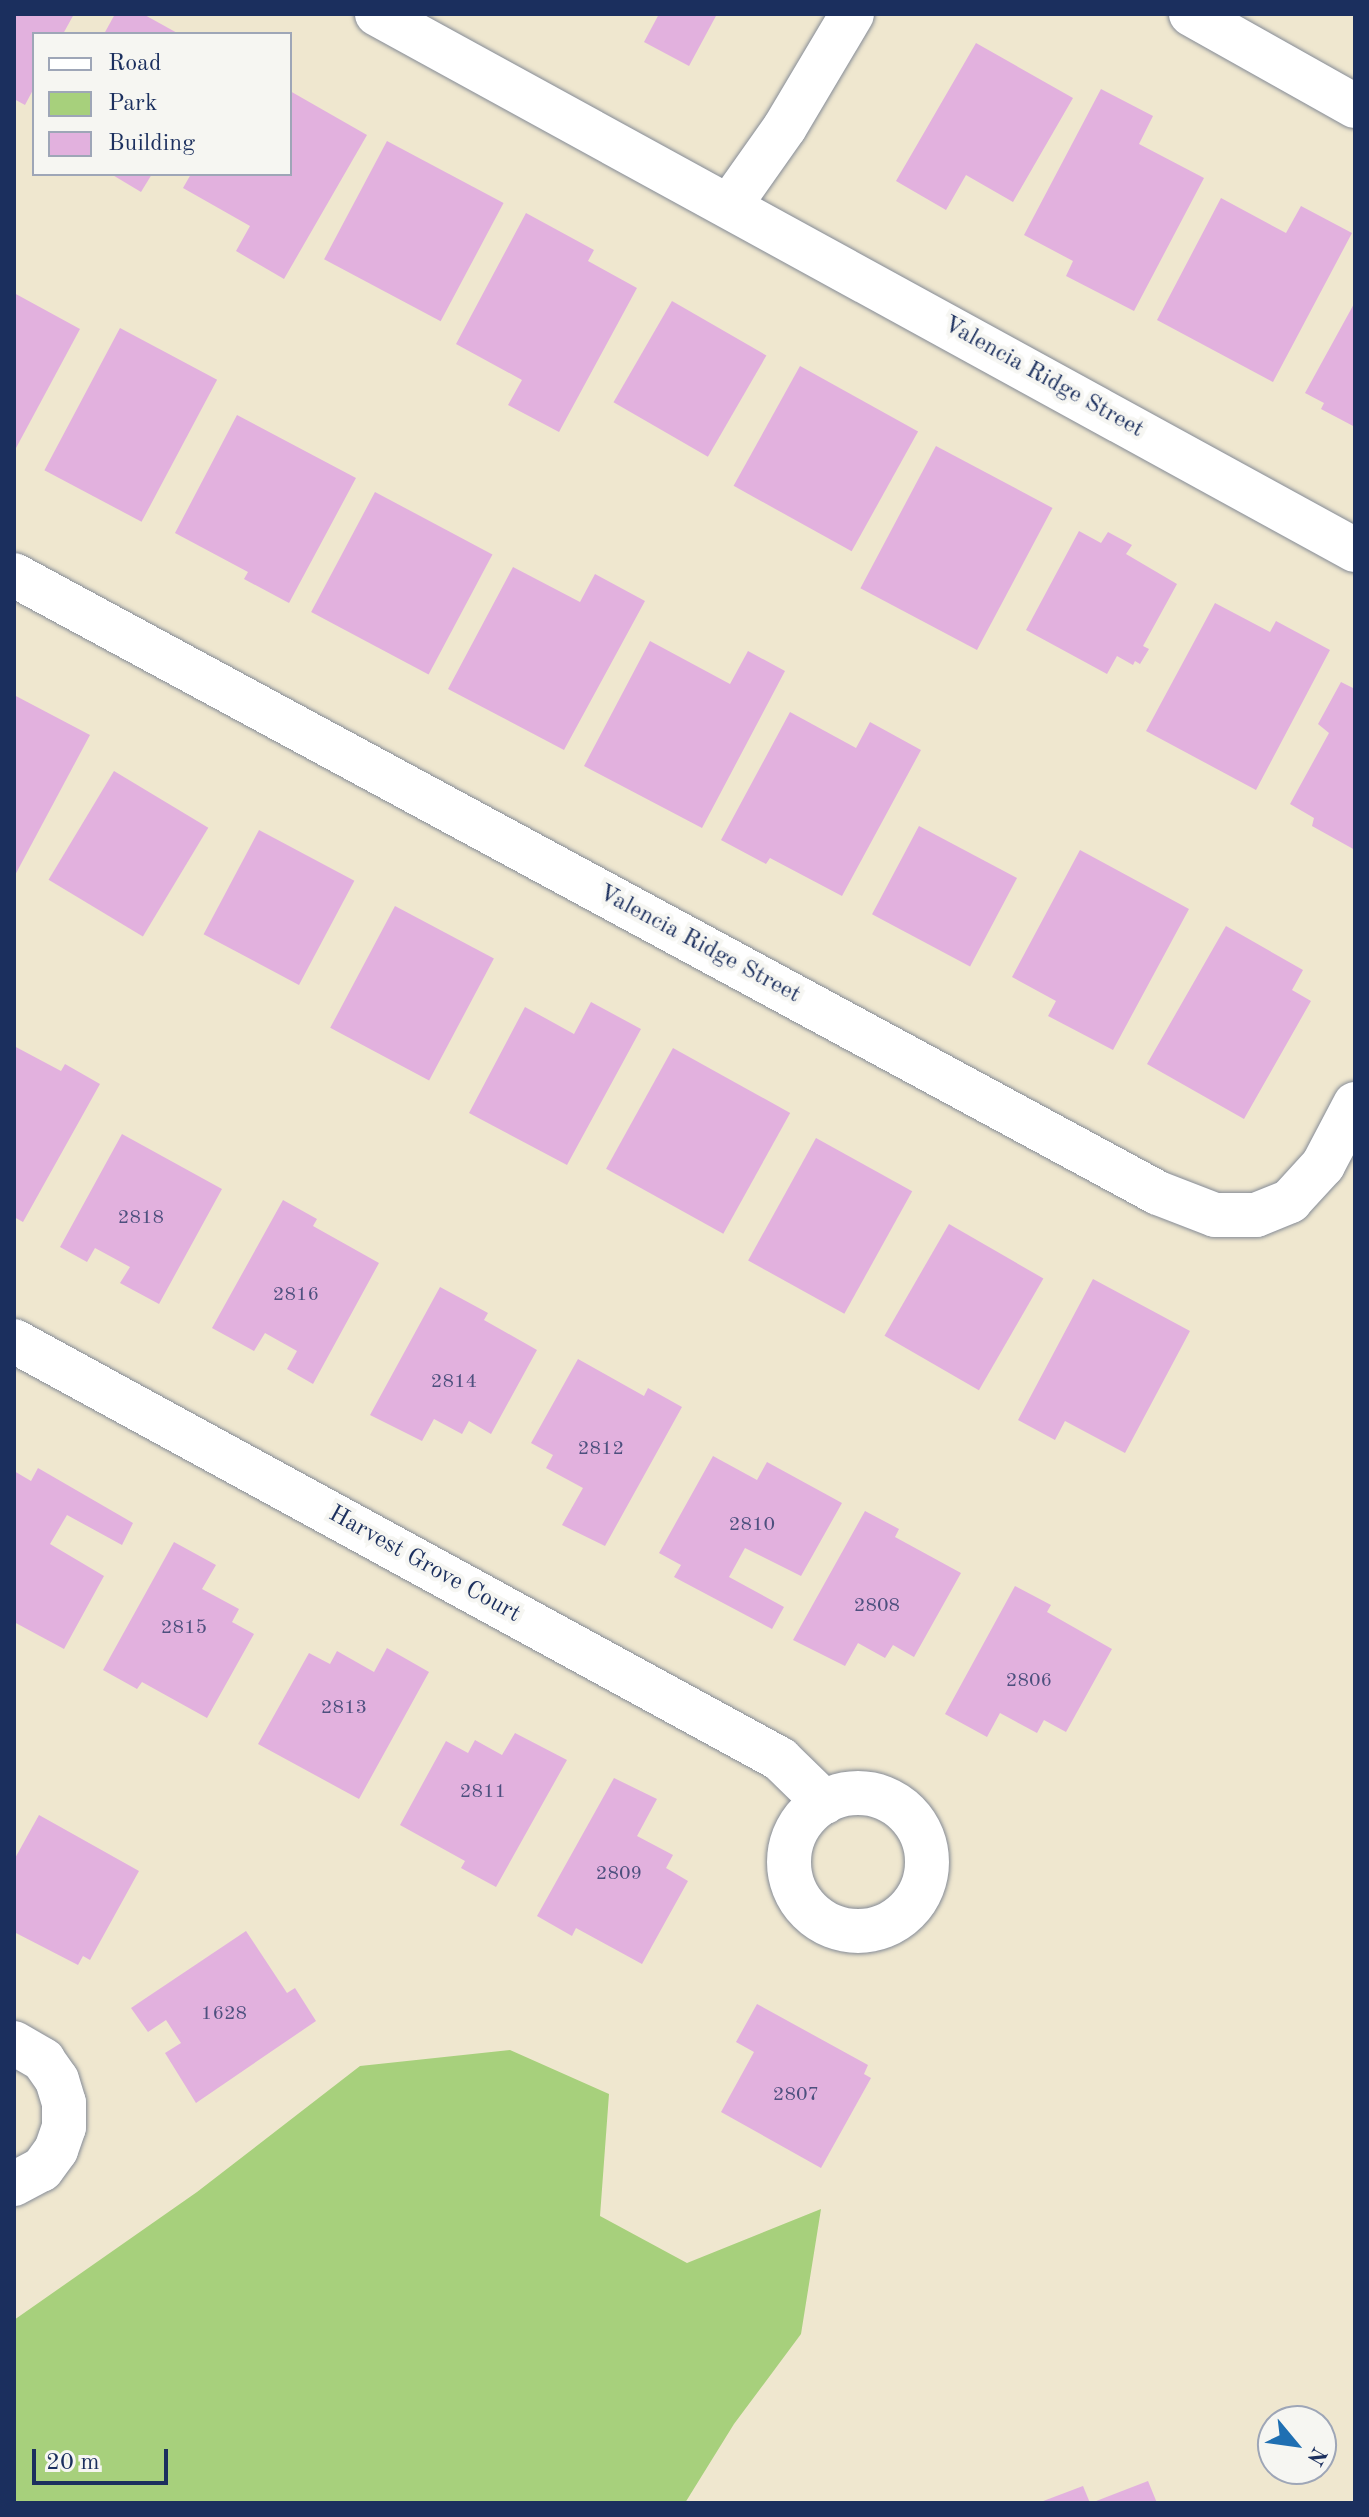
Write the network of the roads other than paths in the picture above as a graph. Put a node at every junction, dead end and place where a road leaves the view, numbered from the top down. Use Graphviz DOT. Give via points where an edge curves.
graph roads {
  1 [pos="377,14"];
  2 [pos="852,14"];
  3 [pos="1191,14"];
  4 [pos="1355,106"];
  5 [pos="730,205"];
  6 [pos="1355,550"];
  7 [pos="14,575"];
  8 [pos="1355,1104"];
  9 [pos="14,1341"];
  10 [pos="824,1802"];
  11 [pos="14,2043"];
  12 [pos="14,2184"];
  1 -- 5 [label="street, Valencia Ridge Street"];
  2 -- 5 [label="street" via="785,127"];
  3 -- 4 [label="street"];
  5 -- 6 [label="street, Valencia Ridge Street"];
  7 -- 8 [label="street, Valencia Ridge Street" via="1144,1185 1200,1210 1256,1215 1290,1201 1323,1165"];
  9 -- 10 [label="street, Harvest Grove Court" via="780,1759"];
  11 -- 12 [label="street" via="43,2060 57,2080 64,2115 56,2150 42,2169"];
}
